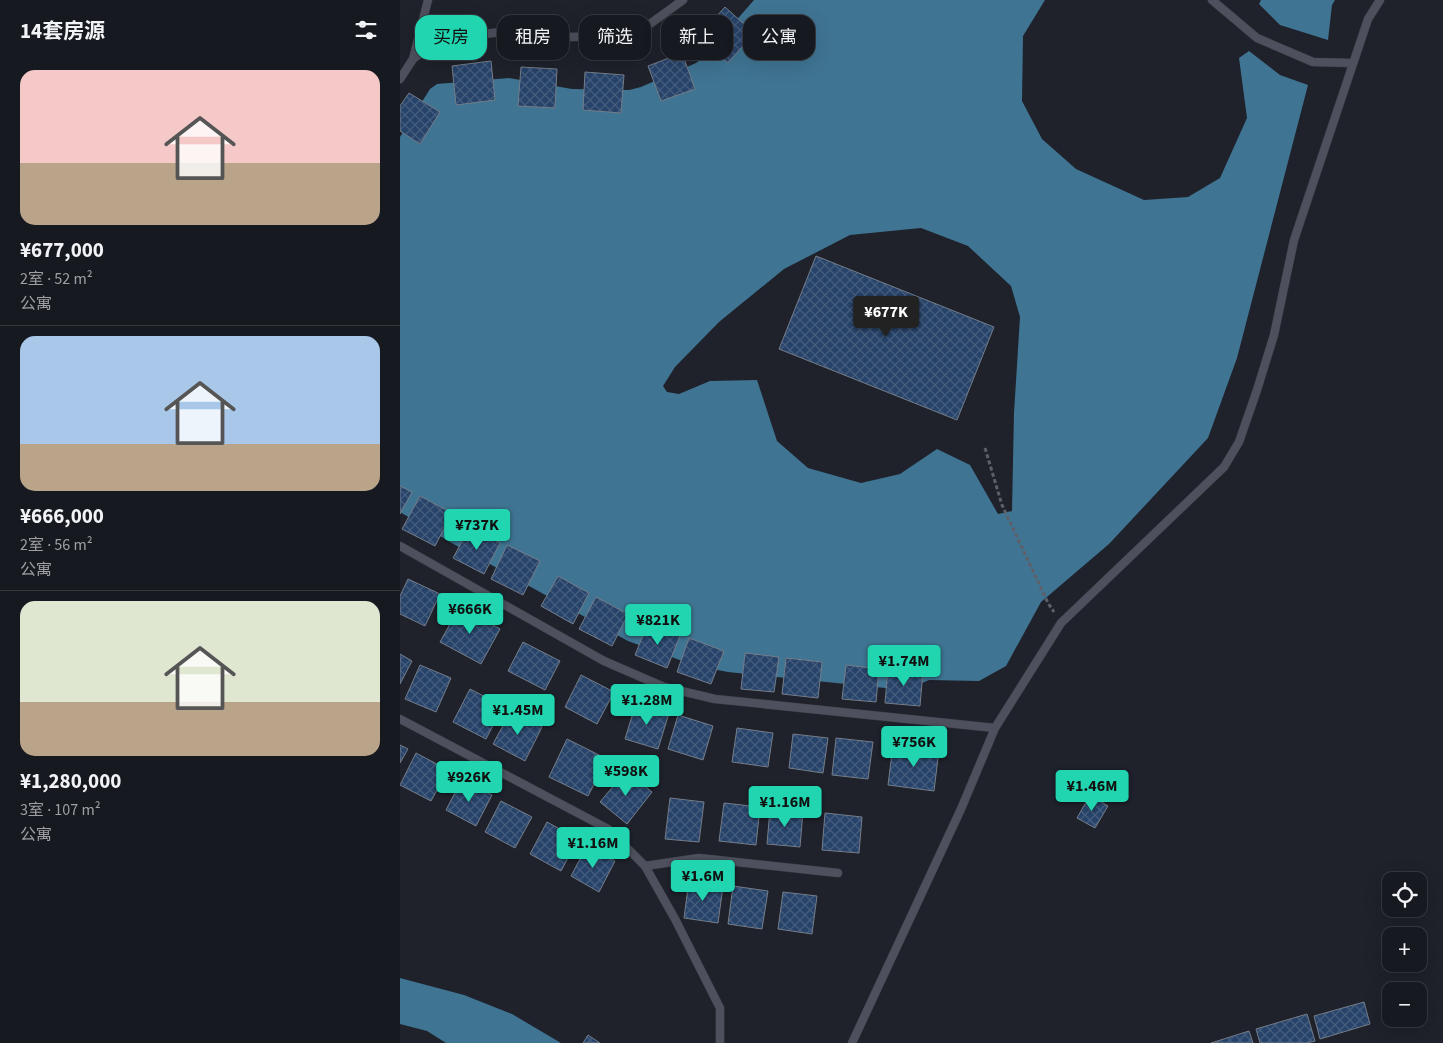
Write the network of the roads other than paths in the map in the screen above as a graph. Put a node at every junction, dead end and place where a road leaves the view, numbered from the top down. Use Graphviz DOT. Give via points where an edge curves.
graph roads {
  1 [pos="428,0"];
  2 [pos="683,0"];
  3 [pos="1212,0"];
  4 [pos="1380,0"];
  5 [pos="413,59"];
  6 [pos="1352,64"];
  7 [pos="400,79"];
  8 [pos="400,546"];
  9 [pos="400,719"];
  10 [pos="994,728"];
  11 [pos="645,866"];
  12 [pos="838,873"];
  13 [pos="720,1043"];
  14 [pos="852,1043"];
  1 -- 5 [label="lane"];
  2 -- 5 [label="lane" via="647,26 613,36 568,37 510,31 456,37 433,44"];
  3 -- 6 [label="lane" via="1257,38 1313,62"];
  4 -- 6 [label="lane" via="1368,19"];
  5 -- 7 [label="lane"];
  6 -- 10 [label="lane" via="1294,240 1274,335 1239,442 1224,467 1061,623"];
  8 -- 10 [label="lane" via="604,661 664,687 714,699"];
  9 -- 11 [label="lane" via="608,829"];
  10 -- 14 [label="lane"];
  11 -- 12 [label="lane" via="699,858"];
  11 -- 13 [label="lane" via="720,1008"];
}
